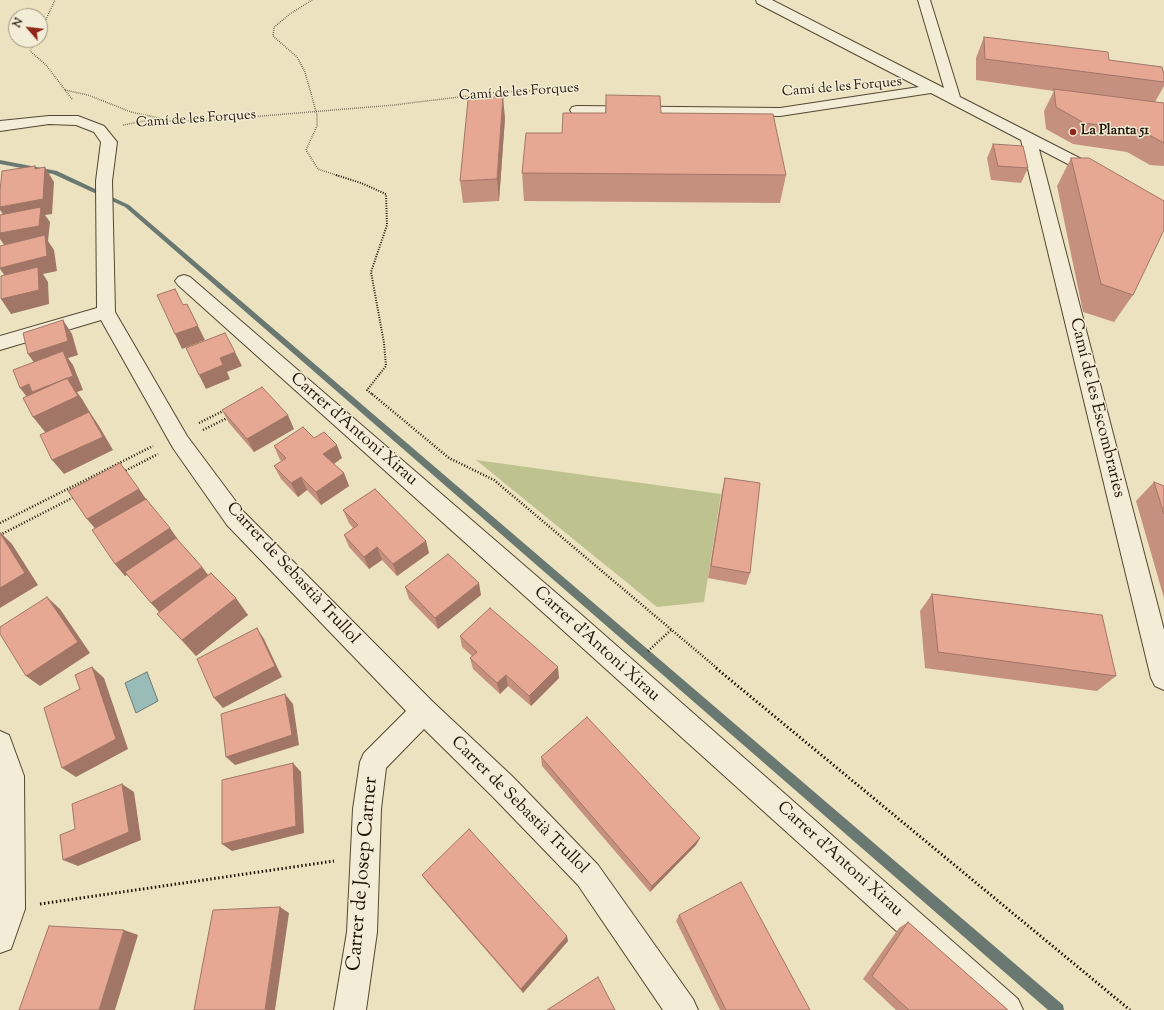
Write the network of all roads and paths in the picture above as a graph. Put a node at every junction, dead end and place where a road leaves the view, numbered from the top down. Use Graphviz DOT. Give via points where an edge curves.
graph roads {
  1 [pos="55,0"];
  2 [pos="312,0"];
  3 [pos="762,0"];
  4 [pos="924,0"];
  5 [pos="48,15"];
  6 [pos="32,48"];
  7 [pos="931,88"];
  8 [pos="574,89"];
  9 [pos="65,90"];
  10 [pos="954,100"];
  11 [pos="576,110"];
  12 [pos="315,111"];
  13 [pos="78,121"];
  14 [pos="170,121"];
  15 [pos="0,126"];
  16 [pos="99,129"];
  17 [pos="1028,138"];
  18 [pos="1110,180"];
  19 [pos="184,281"];
  20 [pos="106,312"];
  21 [pos="0,343"];
  22 [pos="231,407"];
  23 [pos="236,414"];
  24 [pos="178,438"];
  25 [pos="118,474"];
  26 [pos="76,496"];
  27 [pos="0,523"];
  28 [pos="0,535"];
  29 [pos="671,630"];
  30 [pos="642,657"];
  31 [pos="1164,678"];
  32 [pos="424,711"];
  33 [pos="0,744"];
  34 [pos="340,860"];
  35 [pos="10,909"];
  36 [pos="0,938"];
  37 [pos="350,1010"];
  38 [pos="682,1010"];
  39 [pos="1007,1010"];
  40 [pos="1130,1010"];
  1 -- 5 [label="path"];
  2 -- 12 [label="path" via="274,27 273,36 297,57 305,72"];
  3 -- 7 [label="street, Camí de les Forques"];
  4 -- 10 [label="street"];
  6 -- 9 [label="path" via="30,51 46,65"];
  7 -- 10 [label="street, Camí de les Forques"];
  7 -- 11 [label="street, Camí de les Forques" via="780,112"];
  8 -- 12 [label="path, Camí de les Forques" via="500,92 394,105"];
  9 -- 13 [label="path" via="71,98"];
  9 -- 14 [label="path" via="88,95 131,112"];
  10 -- 17 [label="street, Camí de les Forques"];
  12 -- 14 [label="path, Camí de les Forques" via="202,121"];
  12 -- 29 [label="path" via="317,126 306,150 318,169 362,183 386,194 388,225 371,272 386,366 367,390 450,458 494,480"];
  13 -- 15 [label="street" via="49,120"];
  13 -- 16 [label="street"];
  14 -- 16 [label="path, Camí de les Forques" via="144,121"];
  16 -- 20 [label="street, Carrer de Sebastià Trullol" via="109,142 104,181"];
  17 -- 18 [label="street, Camí de les Forques"];
  17 -- 31 [label="street, Camí de les Escombraries"];
  19 -- 39 [label="street, Carrer d'Antoni Xirau"];
  20 -- 21 [label="street"];
  20 -- 24 [label="street, Carrer de Sebastià Trullol"];
  22 -- 24 [label="path"];
  23 -- 24 [label="path"];
  24 -- 25 [label="path"];
  24 -- 27 [label="path"];
  24 -- 32 [label="street, Carrer de Sebastià Trullol" via="235,518"];
  26 -- 28 [label="path"];
  29 -- 30 [label="path"];
  29 -- 40 [label="path"];
  32 -- 37 [label="street, Carrer de Josep Carner" via="373,762 367,809 362,932"];
  32 -- 38 [label="street, Carrer de Sebastià Trullol" via="588,875"];
  33 -- 35 [label="street" via="12,776"];
  34 -- 35 [label="path"];
  35 -- 36 [label="street"];
}
